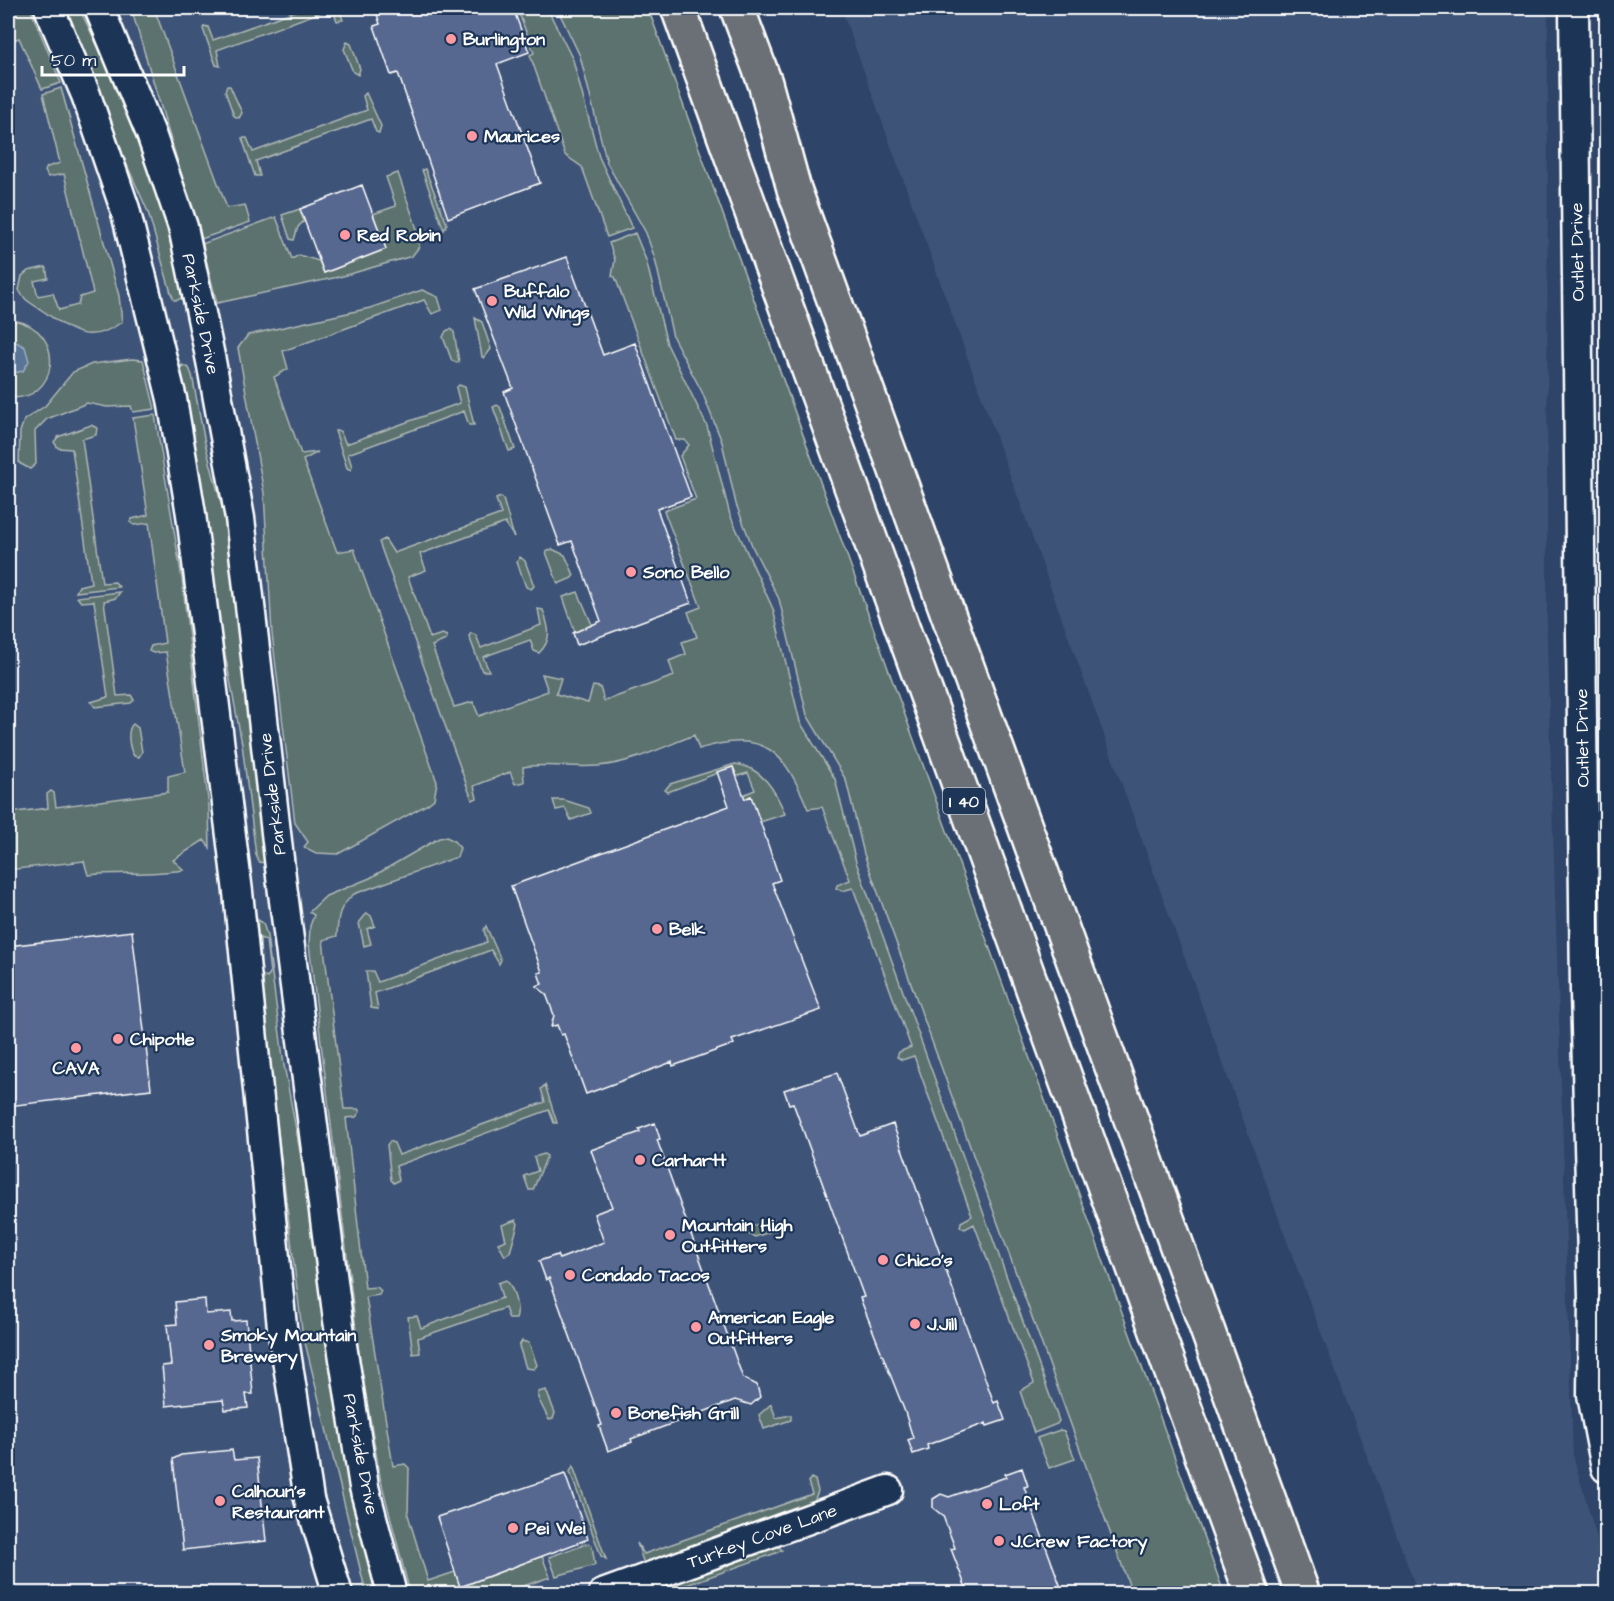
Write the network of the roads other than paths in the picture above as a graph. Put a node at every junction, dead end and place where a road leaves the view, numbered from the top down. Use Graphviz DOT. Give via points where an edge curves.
graph roads {
  1 [pos="50,8"];
  2 [pos="99,8"];
  3 [pos="678,8"];
  4 [pos="737,8"];
  5 [pos="1574,8"];
  6 [pos="282,885"];
  7 [pos="238,892"];
  8 [pos="1606,1468"];
  9 [pos="888,1490"];
  10 [pos="338,1593"];
  11 [pos="392,1593"];
  12 [pos="603,1593"];
  13 [pos="1252,1593"];
  14 [pos="1304,1593"];
  1 -- 7 [label="street" via="86,95 125,209 172,399 191,514"];
  2 -- 6 [label="street, Parkside Drive" via="151,134 183,228 209,350 240,518"];
  3 -- 13 [label="highway, I 40"];
  4 -- 14 [label="highway, I 40" via="765,83 794,189"];
  5 -- 8 [label="street, Outlet Drive" via="1592,1395"];
  6 -- 7 [label="street"];
  6 -- 11 [label="street, Parkside Drive" via="338,1320 364,1487"];
  7 -- 10 [label="street" via="282,1328 309,1499"];
  9 -- 12 [label="street, Turkey Cove Lane"];
}
